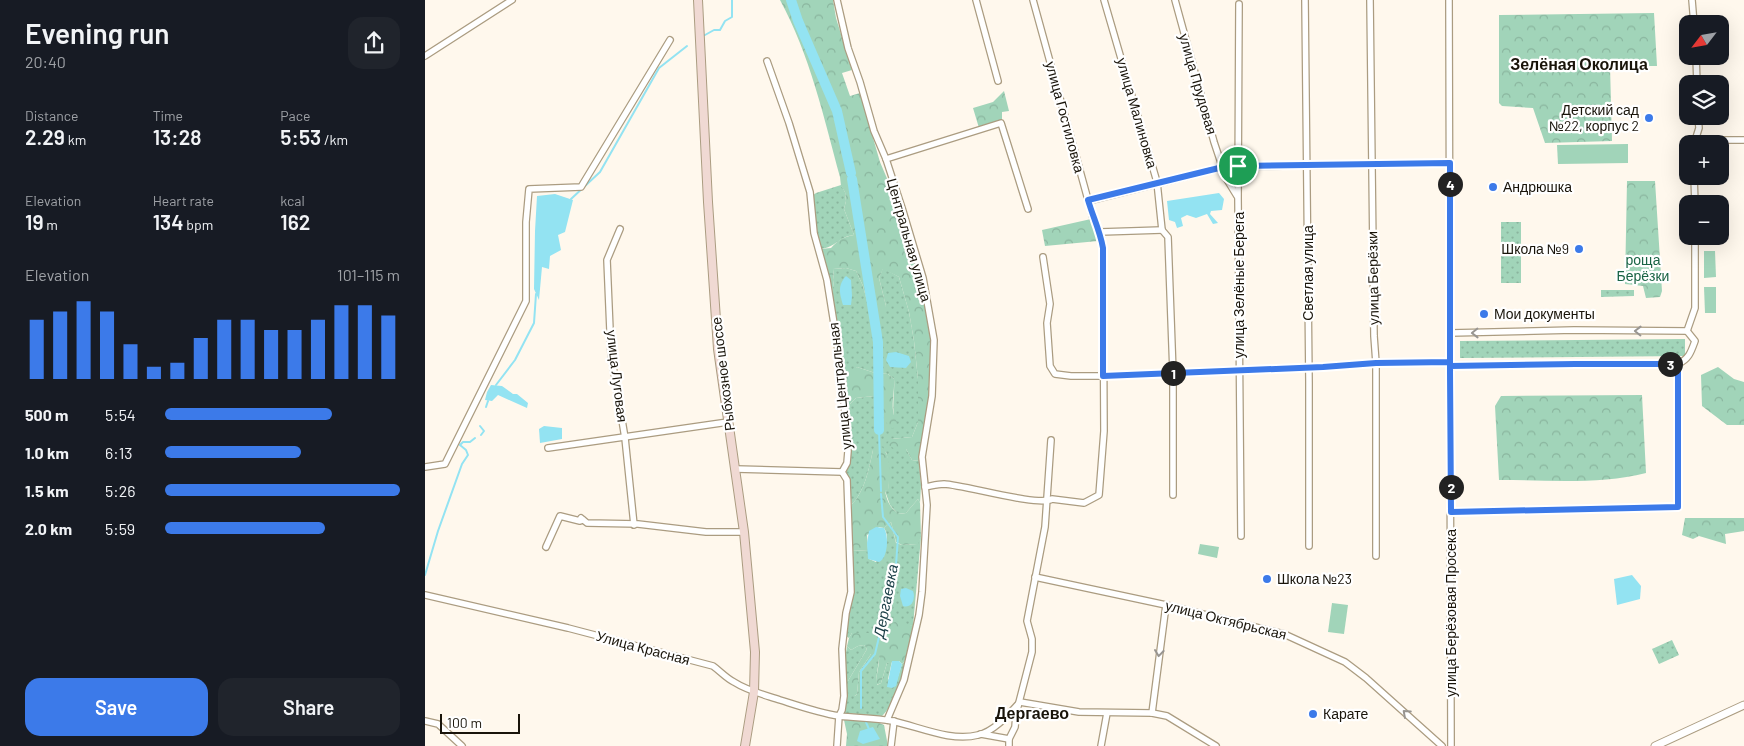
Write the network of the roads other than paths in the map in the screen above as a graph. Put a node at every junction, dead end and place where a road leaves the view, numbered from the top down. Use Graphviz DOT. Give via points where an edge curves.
graph roads {
  1 [pos="512,0"];
  2 [pos="697,0"];
  3 [pos="837,0"];
  4 [pos="976,0"];
  5 [pos="1033,0"];
  6 [pos="1105,0"];
  7 [pos="1175,0"];
  8 [pos="1305,0"];
  9 [pos="1370,0"];
  10 [pos="1449,0"];
  11 [pos="1693,0"];
  12 [pos="1239,4"];
  13 [pos="1694,15"];
  14 [pos="670,40"];
  15 [pos="425,56"];
  16 [pos="767,61"];
  17 [pos="998,81"];
  18 [pos="1744,140"];
  19 [pos="1729,141"];
  20 [pos="886,159"];
  21 [pos="1450,163"];
  22 [pos="1372,165"];
  23 [pos="1238,166"];
  24 [pos="1307,166"];
  25 [pos="1223,167"];
  26 [pos="1157,182"];
  27 [pos="1238,198"];
  28 [pos="1088,200"];
  29 [pos="1028,208"];
  30 [pos="620,228"];
  31 [pos="1162,230"];
  32 [pos="1101,232"];
  33 [pos="1695,245"];
  34 [pos="1043,257"];
  35 [pos="1687,331"];
  36 [pos="1450,333"];
  37 [pos="1376,363"];
  38 [pos="1450,364"];
  39 [pos="1678,364"];
  40 [pos="1309,367"];
  41 [pos="1239,370"];
  42 [pos="1173,373"];
  43 [pos="1103,376"];
  44 [pos="728,422"];
  45 [pos="625,438"];
  46 [pos="1051,440"];
  47 [pos="548,448"];
  48 [pos="425,467"];
  49 [pos="736,468"];
  50 [pos="842,472"];
  51 [pos="925,487"];
  52 [pos="1173,495"];
  53 [pos="1048,501"];
  54 [pos="1451,512"];
  55 [pos="634,525"];
  56 [pos="744,532"];
  57 [pos="1241,536"];
  58 [pos="1309,546"];
  59 [pos="546,547"];
  60 [pos="1376,556"];
  61 [pos="1035,577"];
  62 [pos="425,595"];
  63 [pos="1166,605"];
  64 [pos="754,692"];
  65 [pos="1020,702"];
  66 [pos="1744,705"];
  67 [pos="1107,713"];
  68 [pos="1151,713"];
  69 [pos="839,716"];
  70 [pos="887,720"];
  71 [pos="425,721"];
  72 [pos="894,722"];
  73 [pos="981,734"];
  74 [pos="1009,739"];
  75 [pos="462,746"];
  76 [pos="745,746"];
  77 [pos="837,746"];
  78 [pos="891,746"];
  79 [pos="1009,746"];
  80 [pos="1101,746"];
  81 [pos="1216,746"];
  82 [pos="1442,746"];
  83 [pos="1451,746"];
  84 [pos="1655,746"];
  1 -- 15 [label="street"];
  2 -- 44 [label="main road, Рыбхозное шоссе" via="708,202"];
  3 -- 20 [label="street, Центральная улица" via="848,48"];
  4 -- 17 [label="street"];
  5 -- 28 [label="street, улица Гостиловка"];
  6 -- 26 [label="street, улица Малиновка"];
  7 -- 25 [label="street, улица Прудовая"];
  8 -- 24 [label="street, Светлая улица"];
  9 -- 22 [label="street, улица Берёзки"];
  10 -- 21 [label="street, улица Берёзовая Просека"];
  11 -- 13 [label="street"];
  12 -- 23 [label="street, улица Зелёные Берега"];
  14 -- 48 [label="street" via="581,187 529,189 526,301 445,464"];
  16 -- 50 [label="street, улица Центральная" via="810,192 814,233 827,280 848,451"];
  18 -- 19 [label="street"];
  20 -- 29 [label="street" via="1001,124"];
  20 -- 51 [label="street, Центральная улица" via="923,278 935,340 932,396 922,457"];
  21 -- 22 [label="street"];
  21 -- 36 [label="street, улица Берёзовая Просека"];
  22 -- 24 [label="street"];
  22 -- 37 [label="street, улица Берёзки"];
  23 -- 24 [label="street"];
  23 -- 25 [label="street"];
  23 -- 27 [label="street, улица Зелёные Берега"];
  24 -- 40 [label="street, Светлая улица"];
  25 -- 26 [label="street"];
  25 -- 27 [label="street, улица Прудовая"];
  26 -- 28 [label="street"];
  26 -- 31 [label="street, улица Малиновка"];
  27 -- 41 [label="street, улица Зелёные Берега"];
  28 -- 32 [label="street, улица Гостиловка"];
  30 -- 45 [label="street, улица Луговая" via="607,260 611,354"];
  31 -- 32 [label="street"];
  31 -- 42 [label="street, улица Малиновка" via="1168,237"];
  32 -- 43 [label="street"];
  33 -- 35 [label="street" via="1695,308"];
  34 -- 43 [label="street" via="1050,304 1047,323 1051,369 1055,374 1065,376"];
  35 -- 36 [label="street, one-way"];
  35 -- 39 [label="street" via="1695,341 1691,354"];
  36 -- 38 [label="street, улица Берёзовая Просека"];
  37 -- 38 [label="street"];
  37 -- 40 [label="street"];
  37 -- 60 [label="street, улица Берёзки"];
  38 -- 39 [label="street"];
  38 -- 54 [label="street, улица Берёзовая Просека"];
  39 -- 54 [label="street" via="1678,507"];
  40 -- 41 [label="street"];
  40 -- 58 [label="street, Светлая улица"];
  41 -- 42 [label="street"];
  41 -- 57 [label="street, улица Зелёные Берега"];
  42 -- 43 [label="street"];
  42 -- 52 [label="street, улица Малиновка"];
  43 -- 53 [label="street" via="1104,431 1099,495 1084,503"];
  44 -- 45 [label="street"];
  44 -- 49 [label="main road, Рыбхозное шоссе"];
  45 -- 47 [label="street"];
  45 -- 55 [label="street, улица Луговая"];
  46 -- 53 [label="street"];
  49 -- 50 [label="street"];
  49 -- 56 [label="main road, Рыбхозное шоссе"];
  50 -- 69 [label="street, улица Центральная" via="847,480 851,592 842,648 844,696"];
  51 -- 53 [label="street" via="944,484"];
  51 -- 70 [label="street, Центральная улица" via="927,505 919,614 904,680"];
  53 -- 61 [label="street"];
  54 -- 83 [label="street, улица Берёзовая Просека"];
  55 -- 56 [label="street"];
  55 -- 59 [label="street" via="587,523 582,519 560,516"];
  56 -- 64 [label="main road, Рыбхозное шоссе" via="755,652"];
  61 -- 63 [label="street, улица Октябрьская"];
  61 -- 65 [label="street" via="1027,621 1032,652"];
  62 -- 64 [label="street, Улица Красная" via="713,666 733,682"];
  63 -- 68 [label="street, one-way"];
  82 -- 63 [label="street, улица Октябрьская, one-way" via="1345,662 1284,634"];
  64 -- 69 [label="street, Улица Красная"];
  64 -- 76 [label="main road, Рыбхозное шоссе"];
  65 -- 67 [label="street" via="1079,712"];
  65 -- 73 [label="street" via="1007,717"];
  65 -- 74 [label="street"];
  66 -- 84 [label="street"];
  67 -- 68 [label="street"];
  67 -- 80 [label="street"];
  68 -- 81 [label="street" via="1167,716"];
  69 -- 70 [label="street, Улица Красная"];
  69 -- 77 [label="street, улица Центральная"];
  70 -- 72 [label="street, Улица Красная"];
  71 -- 75 [label="street" via="438,724"];
  72 -- 73 [label="street, Улица Красная" via="953,736"];
  72 -- 78 [label="street"];
  73 -- 74 [label="street"];
  74 -- 79 [label="street"];
}
